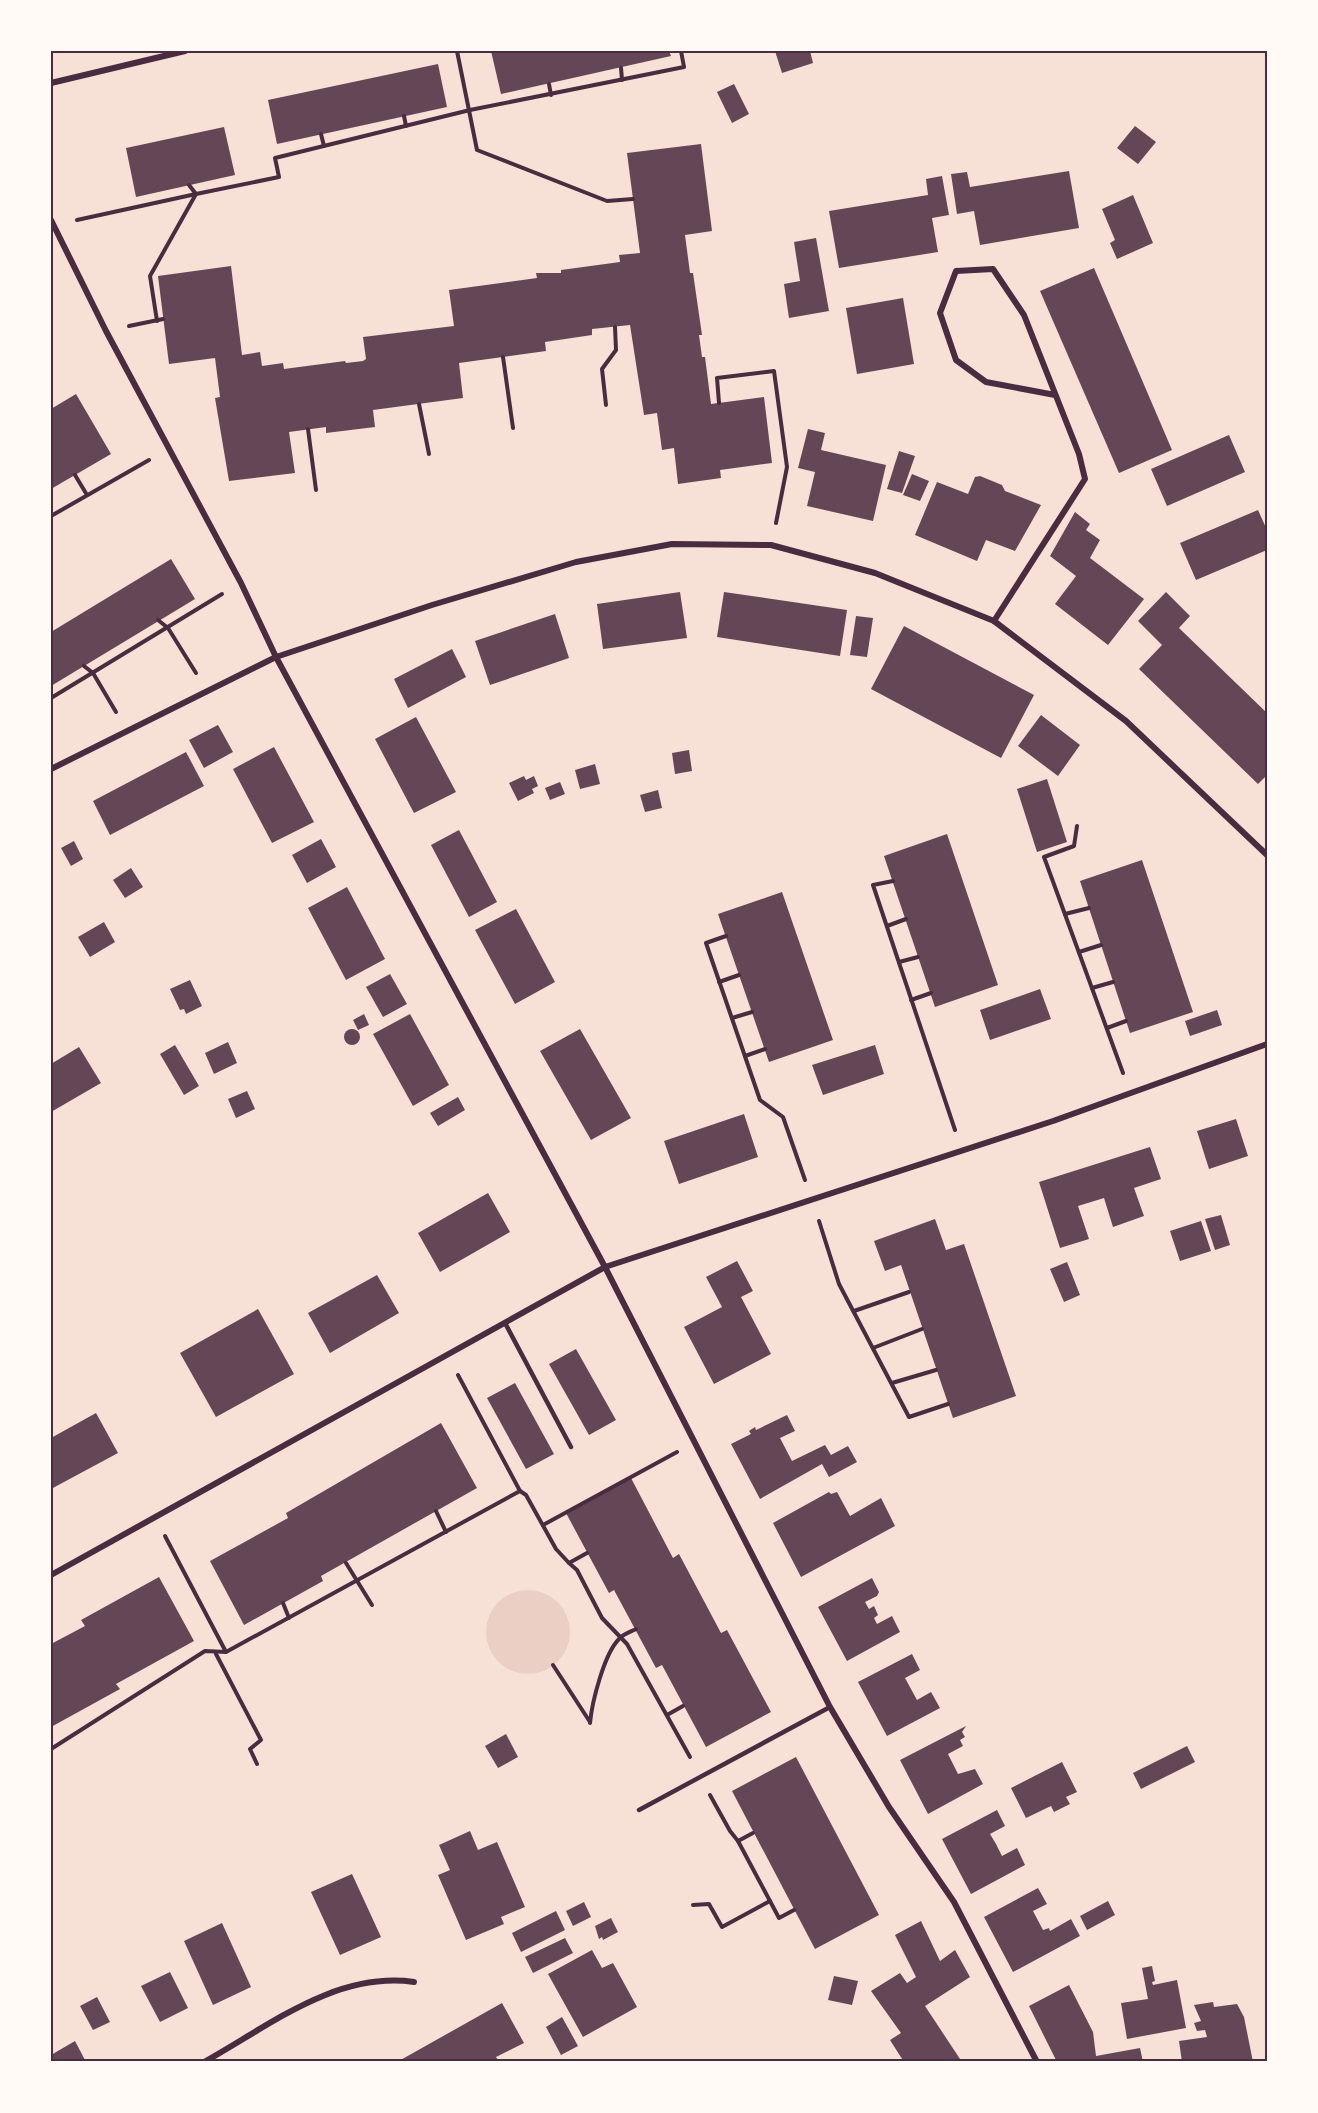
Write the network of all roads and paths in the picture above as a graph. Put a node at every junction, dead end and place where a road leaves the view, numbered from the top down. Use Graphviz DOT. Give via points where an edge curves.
graph roads {
  1 [pos="185,51"];
  2 [pos="457,51"];
  3 [pos="681,51"];
  4 [pos="621,68"];
  5 [pos="622,80"];
  6 [pos="51,83"];
  7 [pos="549,84"];
  8 [pos="551,95"];
  9 [pos="470,110"];
  10 [pos="404,116"];
  11 [pos="406,126"];
  12 [pos="321,134"];
  13 [pos="324,146"];
  14 [pos="189,185"];
  15 [pos="196,194"];
  16 [pos="633,199"];
  17 [pos="52,223"];
  18 [pos="163,320"];
  19 [pos="157,321"];
  20 [pos="615,327"];
  21 [pos="106,331"];
  22 [pos="503,357"];
  23 [pos="1055,395"];
  24 [pos="719,403"];
  25 [pos="419,404"];
  26 [pos="606,405"];
  27 [pos="513,428"];
  28 [pos="308,429"];
  29 [pos="170,448"];
  30 [pos="429,454"];
  31 [pos="75,475"];
  32 [pos="315,490"];
  33 [pos="87,495"];
  34 [pos="51,516"];
  35 [pos="771,545"];
  36 [pos="241,583"];
  37 [pos="158,621"];
  38 [pos="993,621"];
  39 [pos="168,627"];
  40 [pos="276,657"];
  41 [pos="84,666"];
  42 [pos="93,674"];
  43 [pos="206,690"];
  44 [pos="51,698"];
  45 [pos="127,730"];
  46 [pos="51,770"];
  47 [pos="1077,826"];
  48 [pos="1267,855"];
  49 [pos="893,881"];
  50 [pos="1089,908"];
  51 [pos="1065,914"];
  52 [pos="906,919"];
  53 [pos="886,926"];
  54 [pos="726,936"];
  55 [pos="1101,945"];
  56 [pos="1079,952"];
  57 [pos="918,957"];
  58 [pos="898,962"];
  59 [pos="739,975"];
  60 [pos="719,981"];
  61 [pos="1113,981"];
  62 [pos="1092,988"];
  63 [pos="931,993"];
  64 [pos="911,1000"];
  65 [pos="752,1012"];
  66 [pos="732,1018"];
  67 [pos="1126,1022"];
  68 [pos="1107,1028"];
  69 [pos="1267,1044"];
  70 [pos="765,1049"];
  71 [pos="745,1056"];
  72 [pos="1131,1094"];
  73 [pos="962,1151"];
  74 [pos="812,1200"];
  75 [pos="605,1267"];
  76 [pos="909,1292"];
  77 [pos="854,1311"];
  78 [pos="505,1323"];
  79 [pos="922,1329"];
  80 [pos="873,1348"];
  81 [pos="448,1356"];
  82 [pos="936,1370"];
  83 [pos="892,1383"];
  84 [pos="948,1404"];
  85 [pos="696,1442"];
  86 [pos="571,1447"];
  87 [pos="520,1491"];
  88 [pos="436,1511"];
  89 [pos="155,1517"];
  90 [pos="543,1525"];
  91 [pos="446,1532"];
  92 [pos="587,1553"];
  93 [pos="346,1563"];
  94 [pos="569,1563"];
  95 [pos="51,1575"];
  96 [pos="357,1580"];
  97 [pos="283,1603"];
  98 [pos="372,1605"];
  99 [pos="289,1618"];
  100 [pos="636,1629"];
  101 [pos="620,1637"];
  102 [pos="226,1652"];
  103 [pos="216,1654"];
  104 [pos="553,1665"];
  105 [pos="683,1706"];
  106 [pos="830,1707"];
  107 [pos="667,1715"];
  108 [pos="51,1749"];
  109 [pos="258,1764"];
  110 [pos="700,1777"];
  111 [pos="639,1810"];
  112 [pos="753,1833"];
  113 [pos="738,1841"];
  114 [pos="770,1901"];
  115 [pos="693,1905"];
  116 [pos="794,1910"];
  117 [pos="414,1982"];
  118 [pos="204,2062"];
  119 [pos="1037,2062"];
  1 -- 6 [label="street"];
  2 -- 9 [label="path"];
  3 -- 5 [label="path" via="684,68"];
  4 -- 5 [label="path"];
  5 -- 8 [label="path"];
  7 -- 8 [label="path"];
  8 -- 9 [label="path"];
  9 -- 11 [label="path"];
  9 -- 16 [label="path" via="477,150 607,201"];
  10 -- 11 [label="path"];
  11 -- 13 [label="path"];
  12 -- 13 [label="path"];
  13 -- 15 [label="path" via="275,158 279,177"];
  14 -- 15 [label="path"];
  15 -- 17 [label="path"];
  15 -- 19 [label="path" via="150,276"];
  17 -- 21 [label="street"];
  18 -- 19 [label="path"];
  19 -- 21 [label="path"];
  20 -- 26 [label="path" via="616,350 602,369"];
  21 -- 29 [label="street"];
  22 -- 27 [label="path"];
  23 -- 23 [label="street" via="1024,315 993,269 956,271 940,313 956,360 986,382"];
  23 -- 38 [label="street" via="1085,479"];
  24 -- 35 [label="path" via="717,378 774,371 787,466"];
  25 -- 30 [label="path"];
  28 -- 32 [label="path"];
  29 -- 33 [label="path"];
  29 -- 36 [label="street"];
  31 -- 33 [label="path"];
  33 -- 34 [label="path"];
  35 -- 38 [label="street" via="875,573"];
  35 -- 40 [label="street" via="672,544 576,562 432,604"];
  36 -- 39 [label="path"];
  36 -- 40 [label="street"];
  37 -- 39 [label="path"];
  38 -- 48 [label="street" via="1126,721"];
  39 -- 42 [label="path"];
  39 -- 43 [label="path"];
  40 -- 43 [label="street"];
  40 -- 75 [label="street"];
  41 -- 42 [label="path"];
  42 -- 44 [label="path"];
  42 -- 45 [label="path"];
  43 -- 45 [label="street"];
  45 -- 46 [label="street"];
  47 -- 51 [label="path" via="1074,846 1044,857"];
  49 -- 53 [label="path" via="873,885"];
  50 -- 51 [label="path"];
  51 -- 56 [label="path"];
  52 -- 53 [label="path"];
  53 -- 58 [label="path"];
  54 -- 60 [label="path" via="706,944"];
  55 -- 56 [label="path"];
  56 -- 62 [label="path"];
  57 -- 58 [label="path"];
  58 -- 64 [label="path"];
  59 -- 60 [label="path"];
  60 -- 66 [label="path"];
  61 -- 62 [label="path"];
  62 -- 68 [label="path"];
  63 -- 64 [label="path"];
  64 -- 73 [label="path"];
  65 -- 66 [label="path"];
  66 -- 71 [label="path"];
  67 -- 68 [label="path"];
  68 -- 72 [label="path"];
  69 -- 72 [label="street"];
  70 -- 71 [label="path"];
  71 -- 74 [label="path" via="760,1100 783,1117"];
  72 -- 73 [label="street"];
  73 -- 74 [label="street"];
  74 -- 75 [label="street"];
  74 -- 77 [label="path" via="840,1284"];
  75 -- 78 [label="street"];
  75 -- 85 [label="street"];
  76 -- 77 [label="path"];
  77 -- 80 [label="path"];
  78 -- 81 [label="street"];
  78 -- 86 [label="lane"];
  79 -- 80 [label="path"];
  80 -- 83 [label="path"];
  81 -- 87 [label="path"];
  81 -- 89 [label="street"];
  82 -- 83 [label="path"];
  83 -- 84 [label="path" via="909,1417"];
  85 -- 90 [label="path"];
  85 -- 106 [label="street"];
  87 -- 90 [label="path"];
  87 -- 91 [label="path"];
  88 -- 91 [label="path"];
  89 -- 95 [label="street"];
  89 -- 102 [label="path"];
  90 -- 94 [label="path"];
  91 -- 96 [label="path"];
  92 -- 94 [label="path"];
  93 -- 96 [label="path"];
  94 -- 101 [label="path" via="577,1570 602,1618"];
  96 -- 98 [label="path"];
  96 -- 99 [label="path"];
  97 -- 99 [label="path"];
  99 -- 102 [label="path"];
  100 -- 101 [label="path"];
  101 -- 104 [label="path" via="592,1703 590,1723"];
  101 -- 107 [label="path"];
  102 -- 103 [label="path"];
  103 -- 108 [label="path" via="205,1651"];
  103 -- 109 [label="path" via="261,1740 250,1749"];
  105 -- 107 [label="path"];
  106 -- 110 [label="lane"];
  106 -- 119 [label="street" via="878,1789 954,1902"];
  107 -- 110 [label="path"];
  110 -- 111 [label="lane"];
  110 -- 113 [label="path"];
  112 -- 113 [label="path"];
  113 -- 114 [label="path"];
  114 -- 115 [label="path" via="722,1927 709,1904"];
  114 -- 116 [label="path" via="779,1918"];
  117 -- 118 [label="street" via="362,1982 332,1990"];
}
